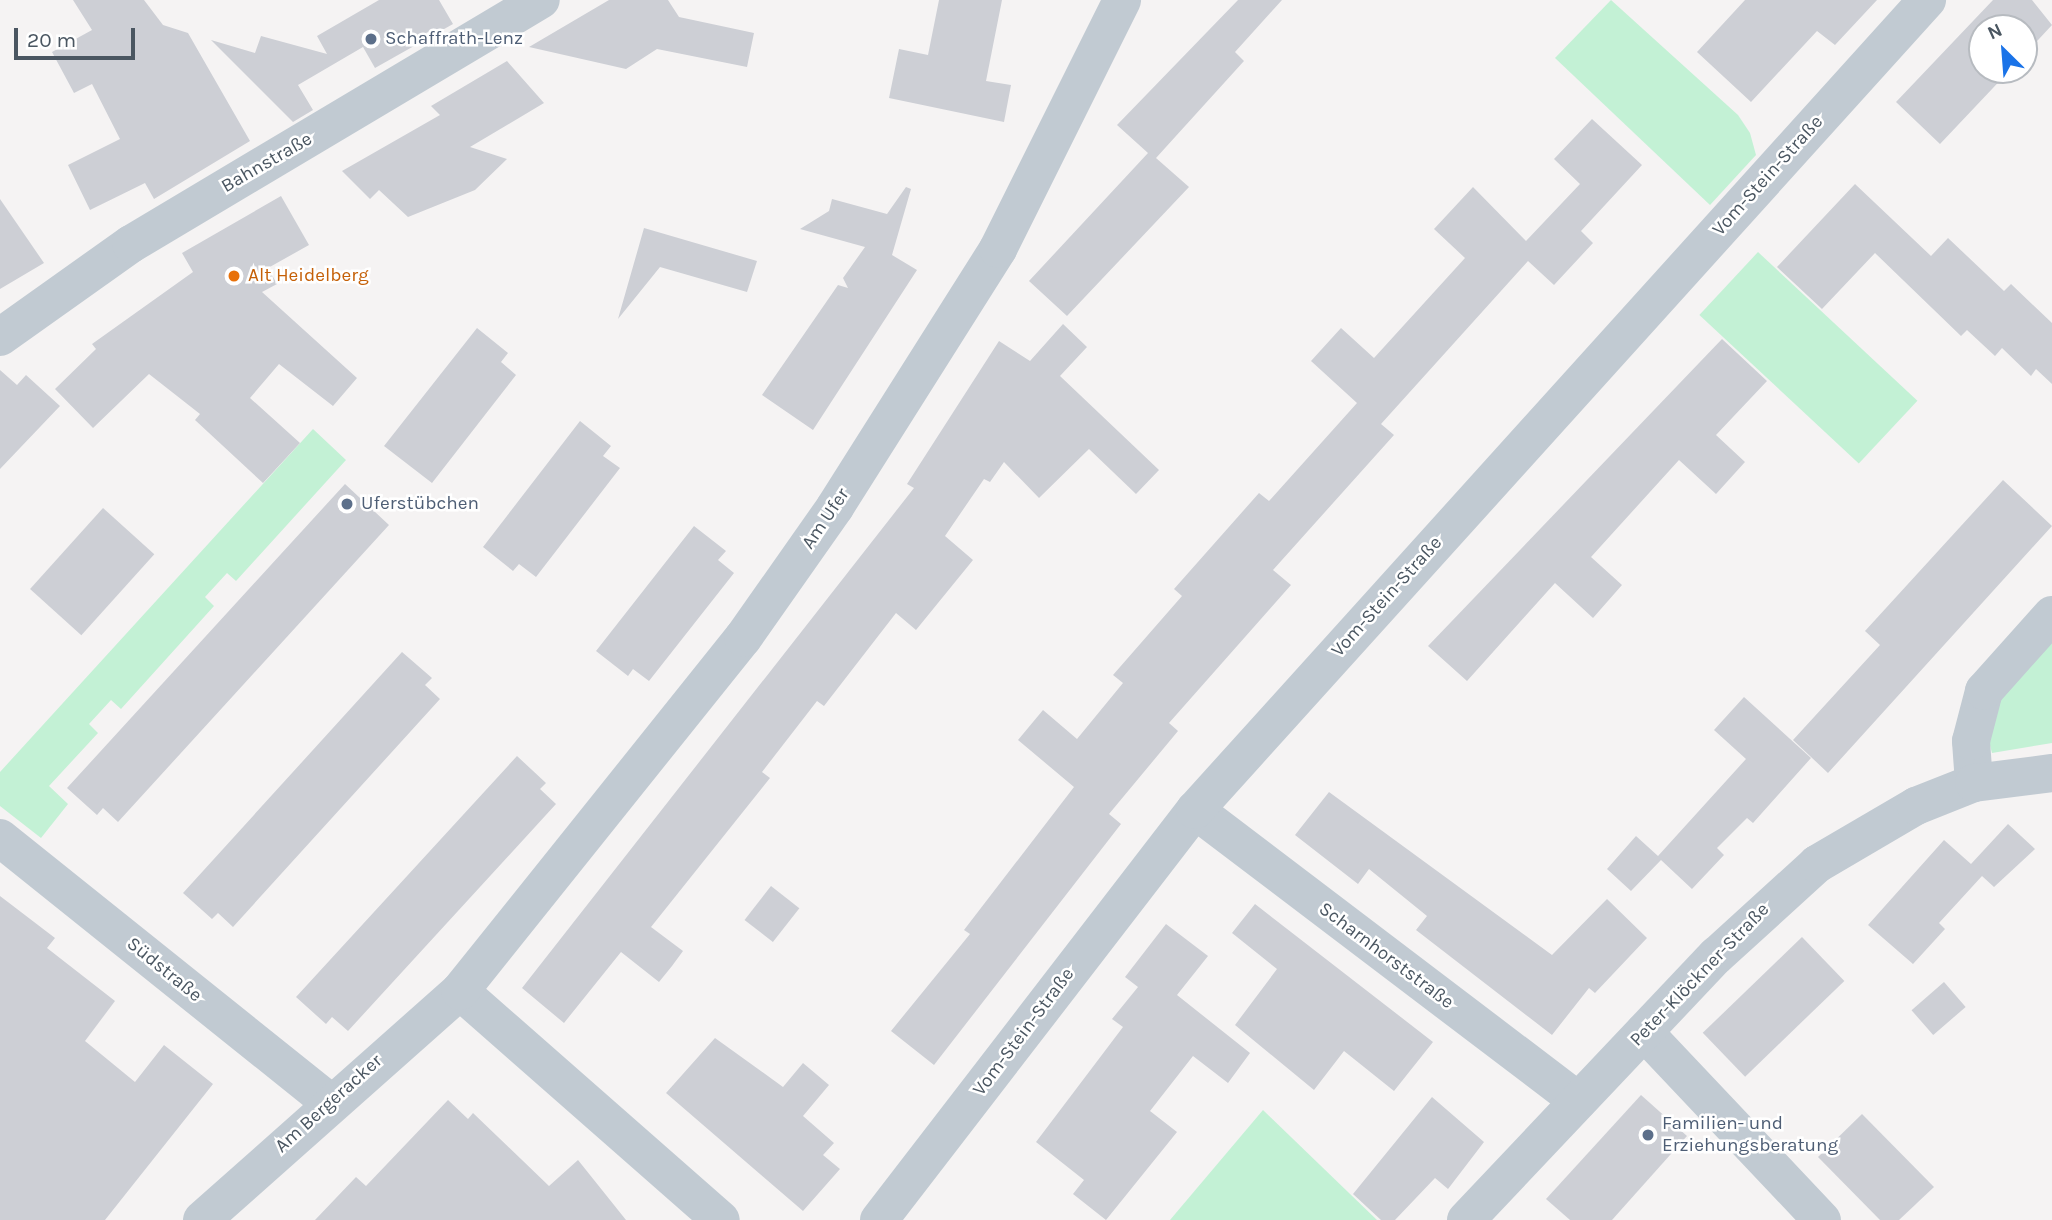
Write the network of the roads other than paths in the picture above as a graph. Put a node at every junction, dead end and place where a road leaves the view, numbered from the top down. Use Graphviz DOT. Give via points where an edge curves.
graph roads {
  1 [pos="541,0"];
  2 [pos="1122,0"];
  3 [pos="1927,0"];
  4 [pos="0,337"];
  5 [pos="2052,615"];
  6 [pos="2052,773"];
  7 [pos="1974,783"];
  8 [pos="1195,810"];
  9 [pos="0,838"];
  10 [pos="460,991"];
  11 [pos="1644,1032"];
  12 [pos="1578,1101"];
  13 [pos="329,1102"];
  14 [pos="202,1220"];
  15 [pos="721,1220"];
  16 [pos="880,1220"];
  17 [pos="1466,1220"];
  18 [pos="1822,1220"];
  1 -- 4 [label="street, Bahnstraße" via="131,244"];
  2 -- 10 [label="street, Am Ufer" via="998,249 835,508 664,742"];
  3 -- 8 [label="street, Vom-Stein-Straße"];
  5 -- 7 [label="street" via="1984,691 1972,741"];
  6 -- 7 [label="street, Peter-Klöckner-Straße"];
  7 -- 11 [label="street, Peter-Klöckner-Straße" via="1916,806 1816,864 1776,896"];
  8 -- 12 [label="street, Scharnhorststraße"];
  8 -- 16 [label="street, Vom-Stein-Straße"];
  9 -- 13 [label="street, Südstraße"];
  10 -- 13 [label="street, Am Bergeracker"];
  10 -- 15 [label="street"];
  11 -- 12 [label="street, Peter-Klöckner-Straße"];
  11 -- 18 [label="street"];
  12 -- 17 [label="street, Peter-Klöckner-Straße"];
  13 -- 14 [label="street, Am Bergeracker"];
}
